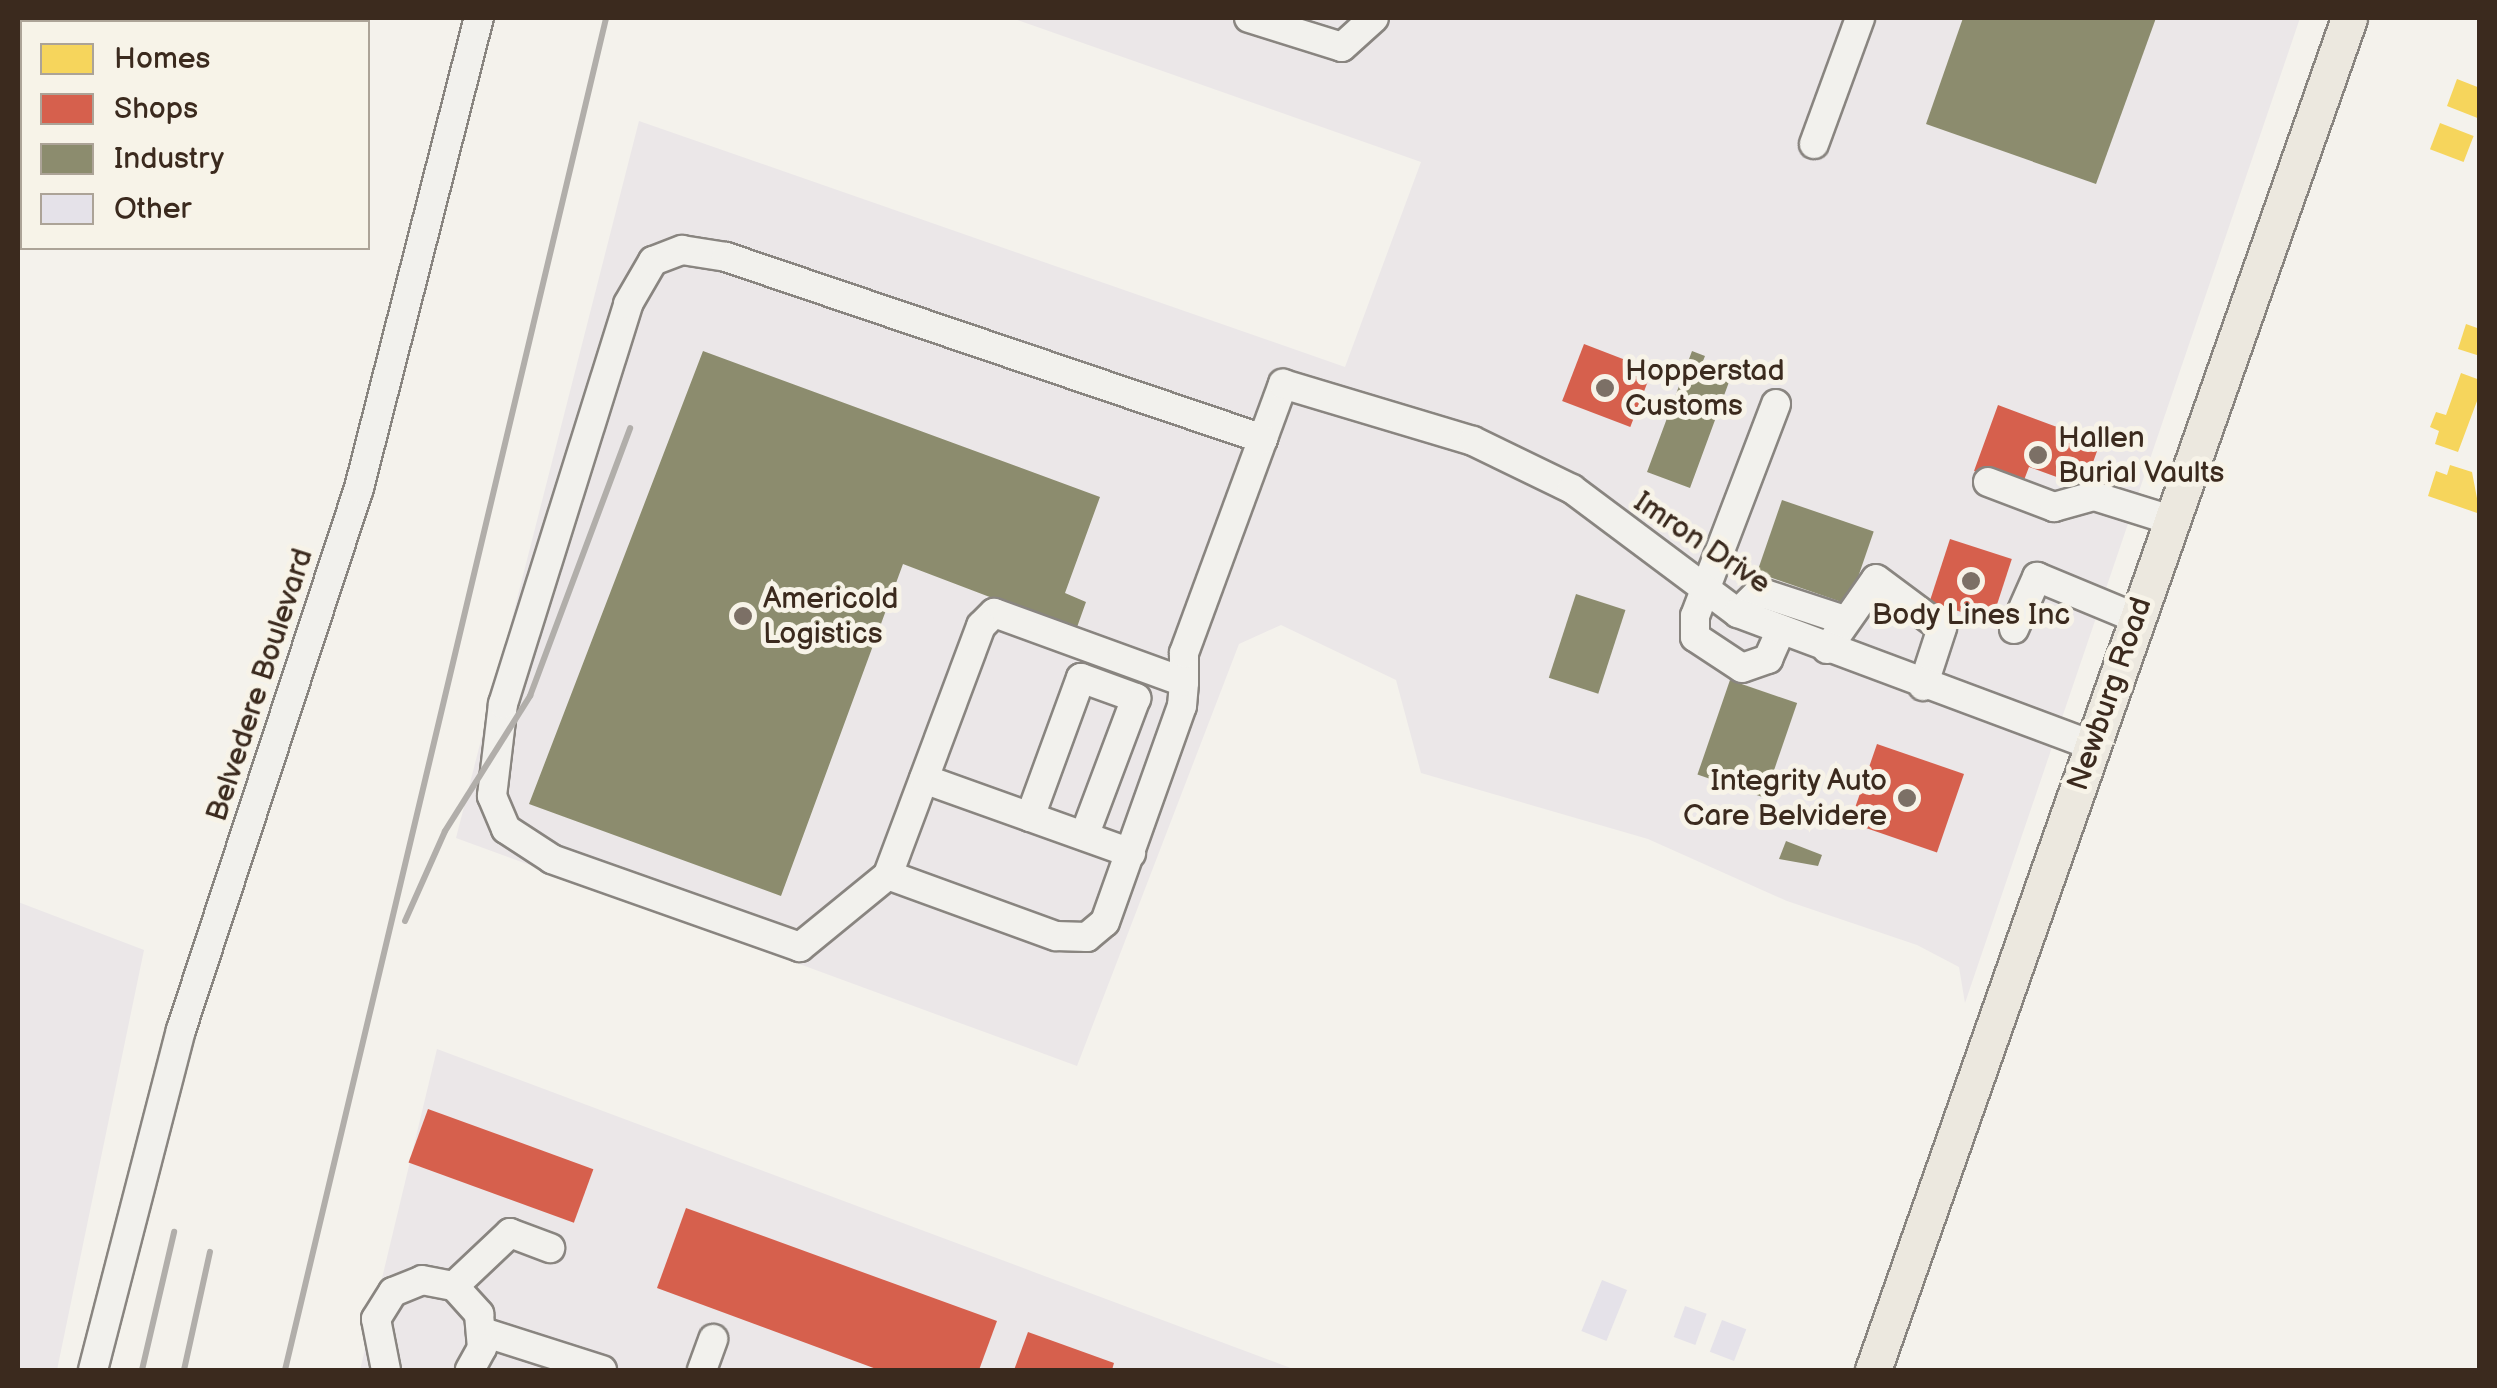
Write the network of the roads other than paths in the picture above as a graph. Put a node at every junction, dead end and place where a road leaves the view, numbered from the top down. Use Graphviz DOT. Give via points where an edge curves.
graph roads {
  1 [pos="479,18"];
  2 [pos="1248,18"];
  3 [pos="1374,18"];
  4 [pos="1860,18"];
  5 [pos="2349,18"];
  6 [pos="1814,144"];
  7 [pos="1776,404"];
  8 [pos="1263,439"];
  9 [pos="1988,482"];
  10 [pos="2170,520"];
  11 [pos="1705,591"];
  12 [pos="1738,613"];
  13 [pos="2136,618"];
  14 [pos="1841,619"];
  15 [pos="2014,629"];
  16 [pos="1780,630"];
  17 [pos="1826,649"];
  18 [pos="1184,682"];
  19 [pos="1923,686"];
  20 [pos="2091,745"];
  21 [pos="924,779"];
  22 [pos="1030,817"];
  23 [pos="1084,836"];
  24 [pos="1131,853"];
  25 [pos="888,876"];
  26 [pos="550,1248"];
  27 [pos="454,1286"];
  28 [pos="483,1332"];
  29 [pos="712,1339"];
  30 [pos="93,1370"];
  31 [pos="386,1370"];
  32 [pos="470,1370"];
  33 [pos="602,1370"];
  34 [pos="702,1370"];
  35 [pos="1873,1370"];
  1 -- 30 [label="street, Belvedere Boulevard" via="359,488 181,1030"];
  2 -- 3 [label="street" via="1342,47"];
  4 -- 6 [label="street"];
  5 -- 10 [label="main road, Newburg Road"];
  7 -- 11 [label="street"];
  8 -- 11 [label="street, Imron Drive" via="1284,384 1473,441 1572,489"];
  8 -- 18 [label="street" via="1184,654"];
  8 -- 25 [label="street" via="726,256 682,250 653,262 628,304 503,704 492,796 506,829 552,859 800,946"];
  9 -- 10 [label="street" via="2054,507 2094,496"];
  10 -- 13 [label="main road, Newburg Road"];
  11 -- 12 [label="street, Imron Drive"];
  11 -- 16 [label="street" via="1695,616 1705,650 1758,666"];
  12 -- 14 [label="street" via="1759,592"];
  12 -- 16 [label="street, Imron Drive"];
  13 -- 15 [label="street" via="2036,576"];
  13 -- 20 [label="main road, Newburg Road"];
  14 -- 17 [label="street"];
  14 -- 19 [label="street" via="1876,579 1909,596 1942,628"];
  16 -- 17 [label="street, Imron Drive"];
  17 -- 19 [label="street, Imron Drive"];
  18 -- 21 [label="street" via="994,613 981,626"];
  18 -- 24 [label="street"];
  19 -- 20 [label="street, Imron Drive"];
  20 -- 35 [label="main road, Newburg Road"];
  21 -- 22 [label="street"];
  21 -- 25 [label="street"];
  22 -- 23 [label="street"];
  22 -- 23 [label="street" via="1081,678 1136,698"];
  23 -- 24 [label="street"];
  24 -- 25 [label="street" via="1105,922 1087,937 1056,936"];
  26 -- 27 [label="street" via="510,1233"];
  27 -- 28 [label="street"];
  27 -- 31 [label="street" via="422,1280 382,1304 373,1335"];
  28 -- 32 [label="street"];
  28 -- 33 [label="street"];
  29 -- 34 [label="street"];
}
